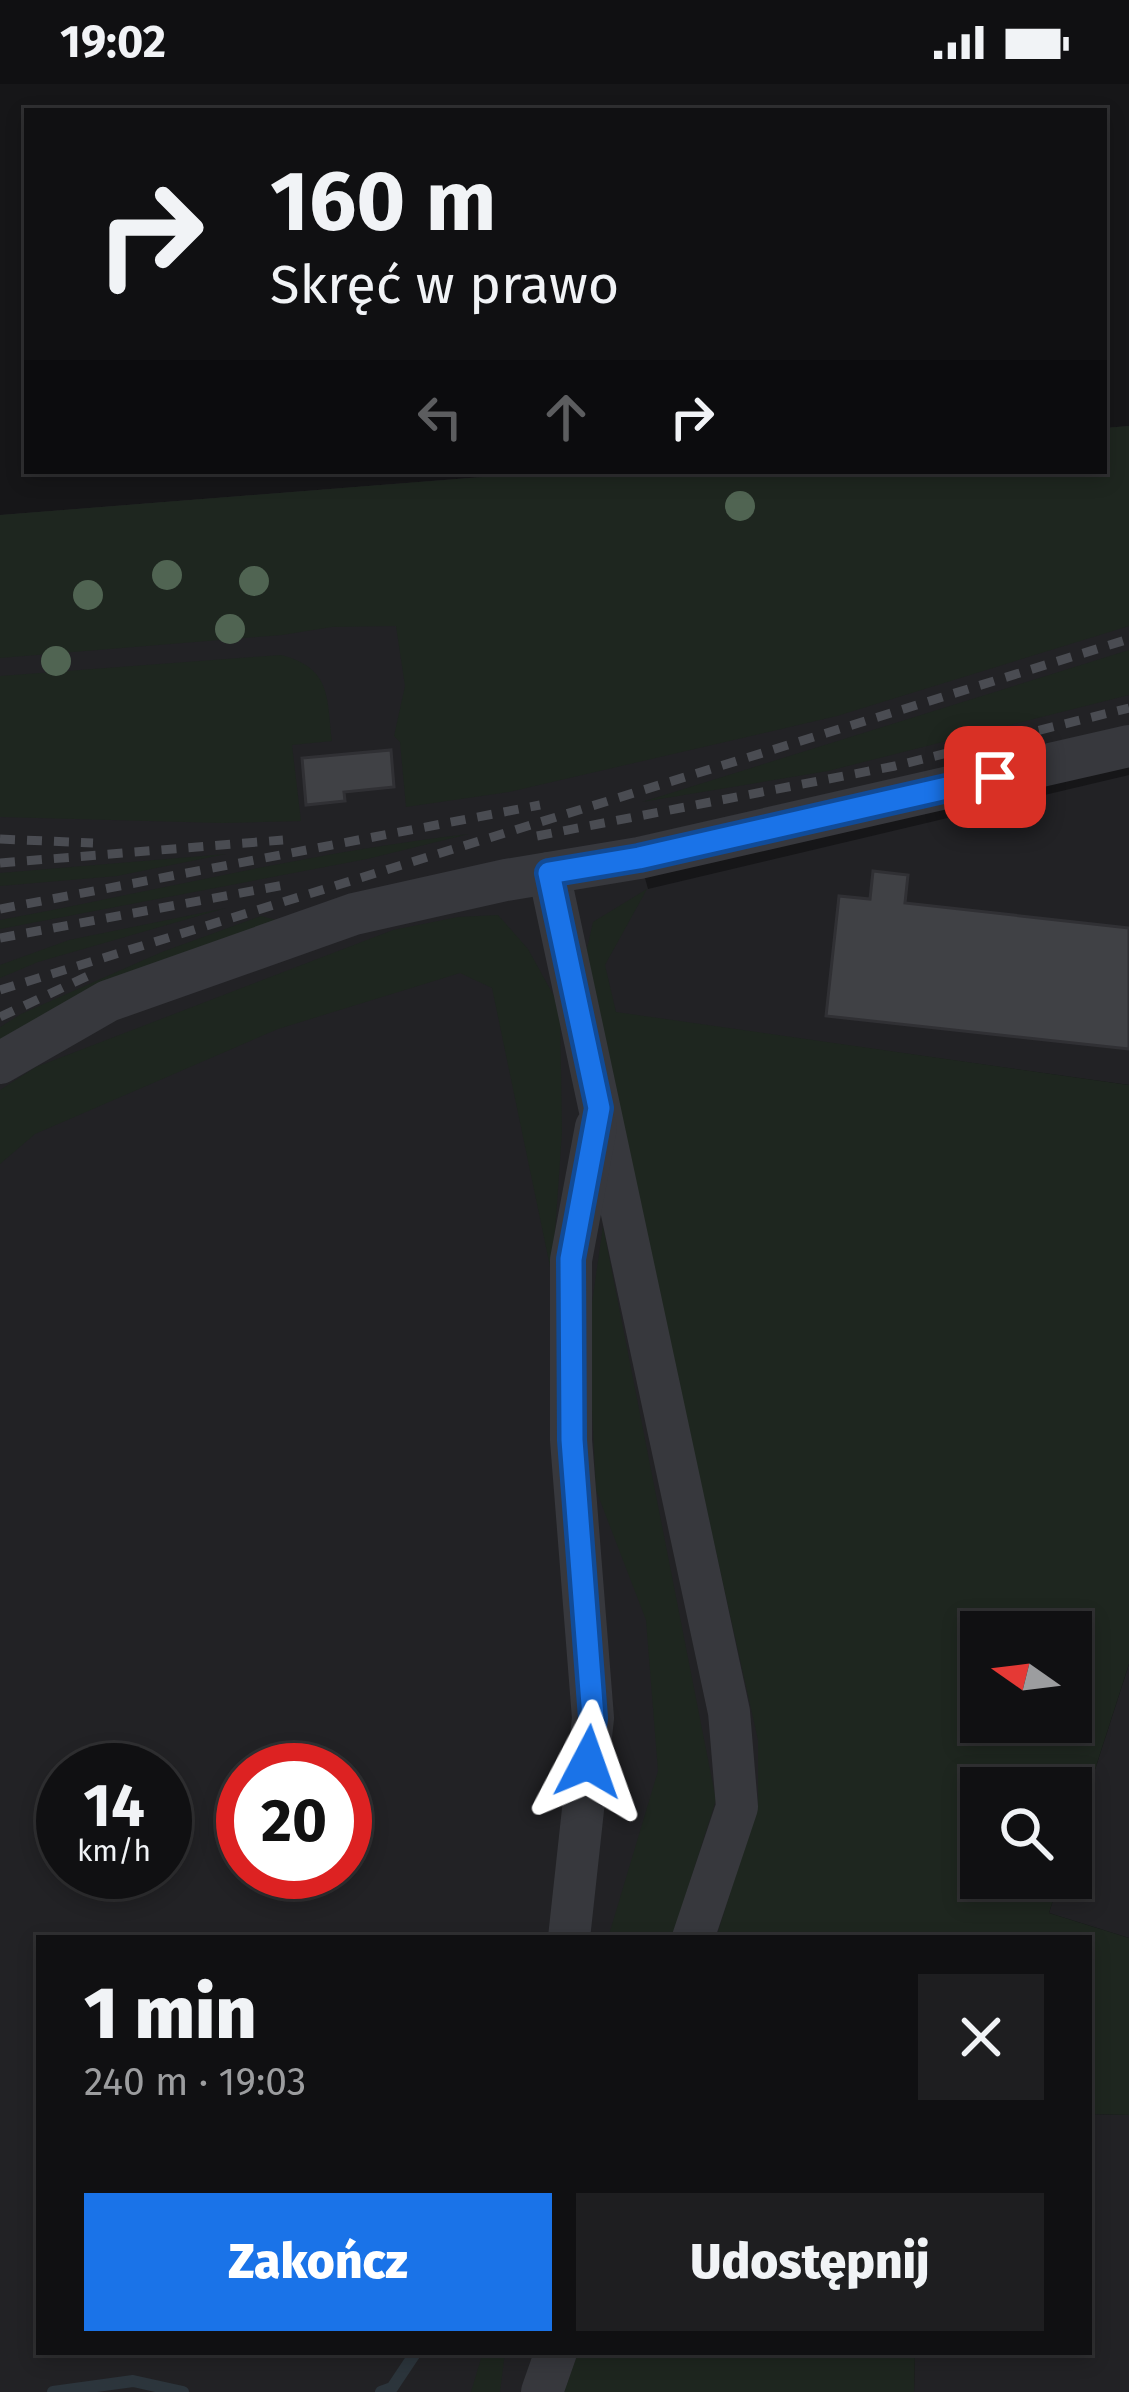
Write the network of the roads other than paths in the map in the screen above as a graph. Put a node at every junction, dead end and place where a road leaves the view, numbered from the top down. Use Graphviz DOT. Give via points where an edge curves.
graph roads {
  1 [pos="1129,746"];
  2 [pos="549,873"];
  3 [pos="0,1063"];
  4 [pos="599,1108"];
  5 [pos="569,1935"];
  6 [pos="694,1935"];
  7 [pos="531,2355"];
  8 [pos="555,2355"];
  9 [pos="527,2392"];
  10 [pos="542,2392"];
  1 -- 2 [label="lane"];
  2 -- 3 [label="lane" via="355,914 108,1001"];
  2 -- 4 [label="lane"];
  4 -- 5 [label="lane" via="571,1259 572,1440 593,1718"];
  4 -- 6 [label="lane" via="729,1712 737,1807"];
  7 -- 9 [label="lane"];
  8 -- 10 [label="lane"];
}
